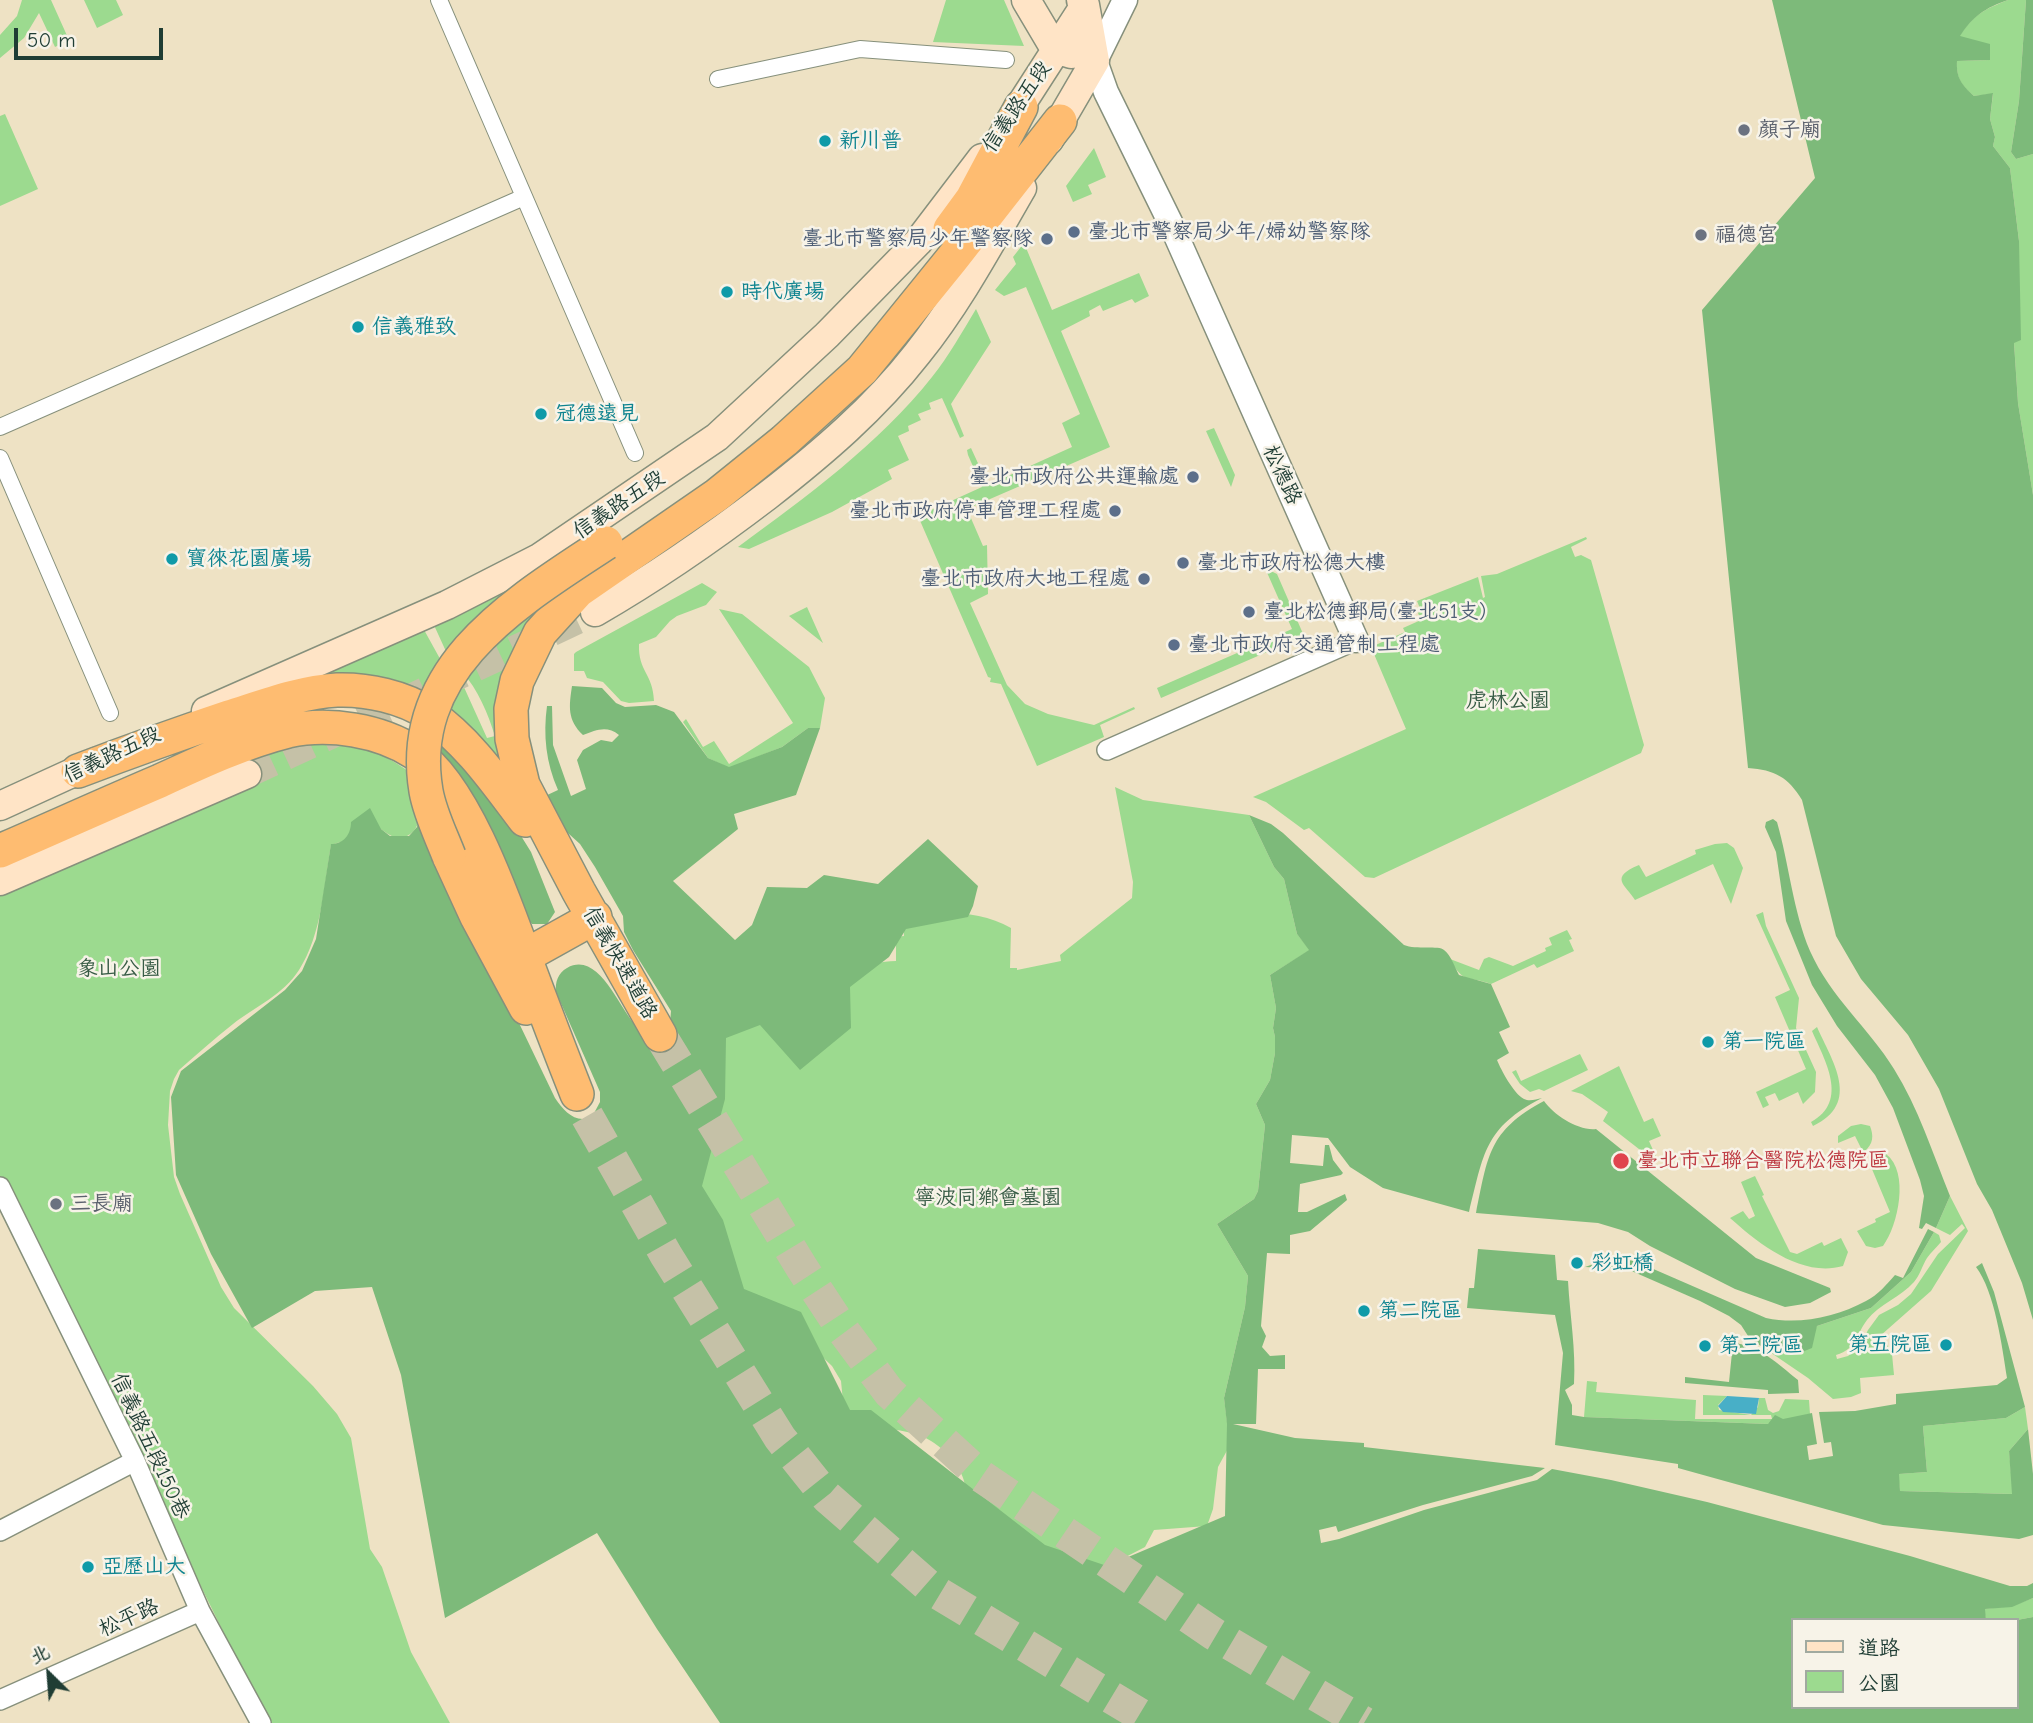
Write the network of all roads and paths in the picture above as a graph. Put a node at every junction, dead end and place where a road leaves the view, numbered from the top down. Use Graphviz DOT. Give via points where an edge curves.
graph roads {
  1 [pos="439,0"];
  2 [pos="1026,0"];
  3 [pos="1125,0"];
  4 [pos="1084,2"];
  5 [pos="1055,49"];
  6 [pos="1006,60"];
  7 [pos="1095,61"];
  8 [pos="718,79"];
  9 [pos="1021,107"];
  10 [pos="1060,121"];
  11 [pos="524,197"];
  12 [pos="0,428"];
  13 [pos="635,453"];
  14 [pos="0,458"];
  15 [pos="595,612"];
  16 [pos="1356,640"];
  17 [pos="110,713"];
  18 [pos="1107,750"];
  19 [pos="78,771"];
  20 [pos="247,774"];
  21 [pos="0,806"];
  22 [pos="0,851"];
  23 [pos="0,881"];
  24 [pos="587,905"];
  25 [pos="525,956"];
  26 [pos="660,1035"];
  27 [pos="0,1187"];
  28 [pos="135,1461"];
  29 [pos="0,1531"];
  30 [pos="200,1611"];
  31 [pos="0,1700"];
  32 [pos="261,1723"];
  1 -- 11 [label="street"];
  2 -- 5 [label="main road"];
  3 -- 7 [label="street"];
  4 -- 5 [label="main road, 信義路五段"];
  4 -- 7 [label="main road, 松德路"];
  5 -- 7 [label="main road"];
  5 -- 9 [label="main road, 信義路五段"];
  6 -- 8 [label="street" via="860,49"];
  7 -- 10 [label="main road, 信義路五段"];
  7 -- 16 [label="street, 松德路"];
  9 -- 19 [label="main road, 信義路五段" via="918,242 717,437 539,558 447,605"];
  9 -- 25 [label="highway, bridge" via="972,199 932,254 813,388 732,458 498,619 447,678 430,718 423,757 430,808 513,986 582,1105"];
  10 -- 15 [label="main road, 信義路五段" via="967,285 918,354 870,410 716,535"];
  10 -- 24 [label="highway" via="862,370 717,495 578,592 540,633 517,681 511,709 512,739 523,785"];
  11 -- 12 [label="street"];
  11 -- 13 [label="street"];
  14 -- 17 [label="street"];
  16 -- 18 [label="street, 松德路"];
  19 -- 21 [label="main road, 信義路五段"];
  19 -- 24 [label="highway" via="288,698 337,690 367,691 427,713 461,741"];
  20 -- 23 [label="main road"];
  22 -- 25 [label="highway" via="223,753 289,731 326,727 363,732 416,753 458,802"];
  24 -- 25 [label="highway"];
  24 -- 26 [label="highway, 信義快速道路"];
  27 -- 28 [label="street, 信義路五段150巷"];
  28 -- 29 [label="street"];
  28 -- 30 [label="street, 信義路五段150巷"];
  30 -- 31 [label="street, 松平路"];
  30 -- 32 [label="street, 信義路五段150巷"];
}
